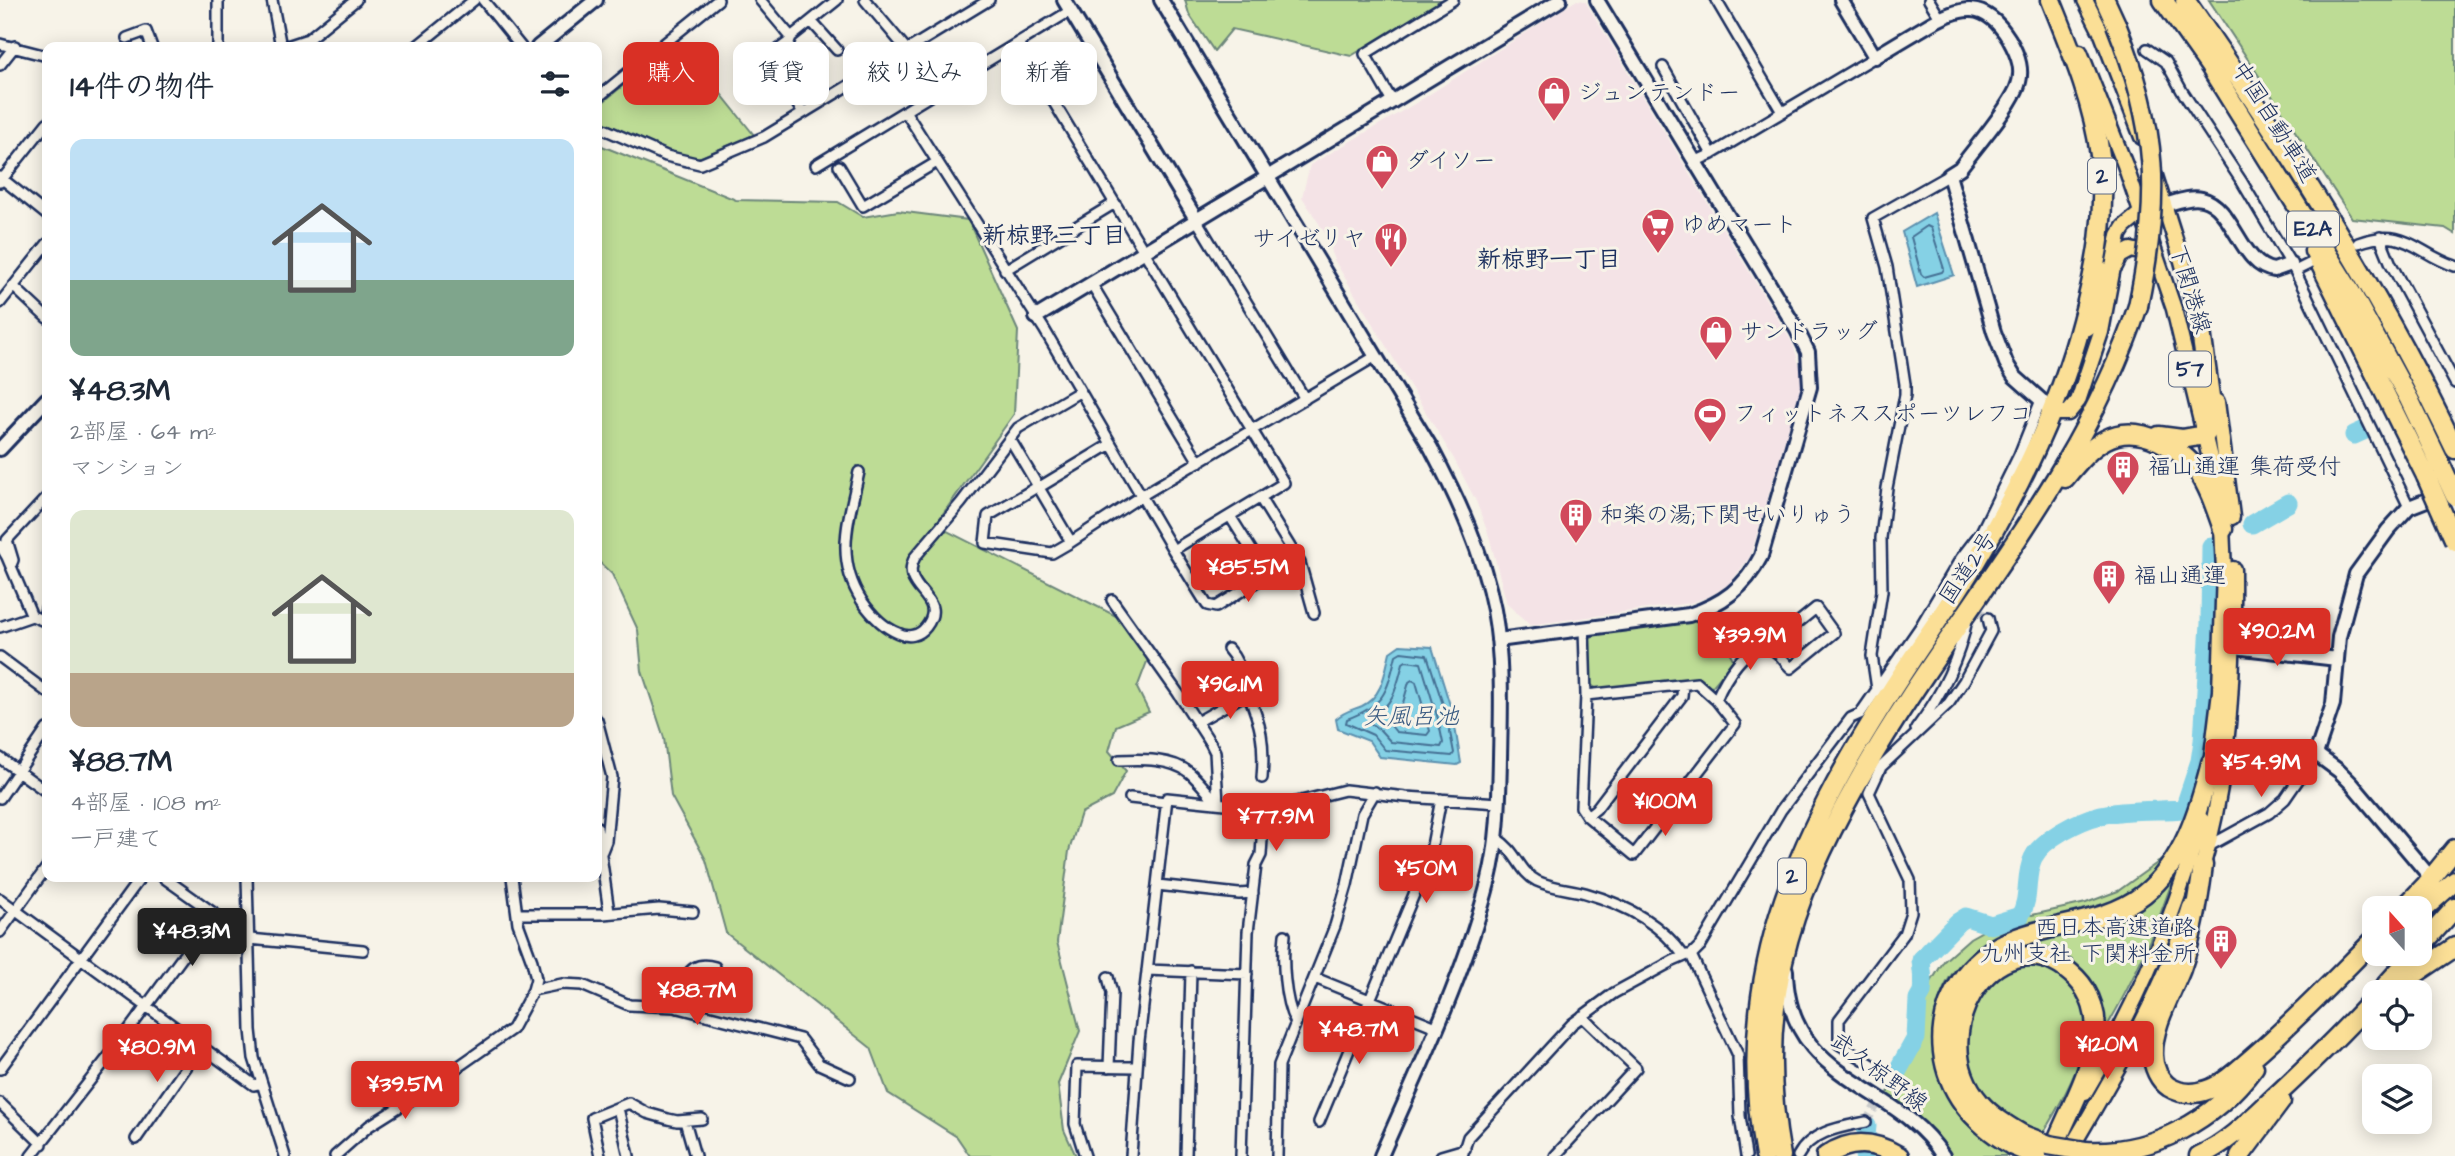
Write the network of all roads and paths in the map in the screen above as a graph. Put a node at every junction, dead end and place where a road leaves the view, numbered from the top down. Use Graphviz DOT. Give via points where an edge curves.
graph roads {
  1 [pos="218,0"];
  2 [pos="272,0"];
  3 [pos="356,0"];
  4 [pos="474,0"];
  5 [pos="483,0"];
  6 [pos="596,0"];
  7 [pos="718,0"];
  8 [pos="760,0"];
  9 [pos="837,0"];
  10 [pos="866,0"];
  11 [pos="989,0"];
  12 [pos="1161,0"];
  13 [pos="1453,0"];
  14 [pos="1560,0"];
  15 [pos="1597,0"];
  16 [pos="1716,0"];
  17 [pos="1841,0"];
  18 [pos="1929,0"];
  19 [pos="2053,0"];
  20 [pos="2085,0"];
  21 [pos="2105,0"];
  22 [pos="2163,0"];
  23 [pos="2185,0"];
  24 [pos="1067,6"];
  25 [pos="1940,18"];
  26 [pos="811,21"];
  27 [pos="791,37"];
  28 [pos="127,38"];
  29 [pos="150,42"];
  30 [pos="218,42"];
  31 [pos="282,42"];
  32 [pos="299,42"];
  33 [pos="422,42"];
  34 [pos="517,42"];
  35 [pos="544,42"];
  36 [pos="900,42"];
  37 [pos="920,42"];
  38 [pos="1019,42"];
  39 [pos="0,44"];
  40 [pos="15,46"];
  41 [pos="2147,48"];
  42 [pos="837,50"];
  43 [pos="1001,53"];
  44 [pos="42,54"];
  45 [pos="1875,57"];
  46 [pos="0,65"];
  47 [pos="1663,67"];
  48 [pos="843,88"];
  49 [pos="602,94"];
  50 [pos="1392,101"];
  51 [pos="1056,105"];
  52 [pos="905,111"];
  53 [pos="1782,112"];
  54 [pos="802,113"];
  55 [pos="602,128"];
  56 [pos="42,129"];
  57 [pos="1712,154"];
  58 [pos="937,162"];
  59 [pos="1694,162"];
  60 [pos="816,165"];
  61 [pos="839,166"];
  62 [pos="1267,175"];
  63 [pos="1949,175"];
  64 [pos="1,179"];
  65 [pos="1115,203"];
  66 [pos="2165,205"];
  67 [pos="42,211"];
  68 [pos="2142,212"];
  69 [pos="1196,219"];
  70 [pos="2380,237"];
  71 [pos="2358,243"];
  72 [pos="42,250"];
  73 [pos="1143,251"];
  74 [pos="2309,264"];
  75 [pos="2455,266"];
  76 [pos="2293,268"];
  77 [pos="1005,270"];
  78 [pos="2161,270"];
  79 [pos="2112,276"];
  80 [pos="1091,283"];
  81 [pos="14,286"];
  82 [pos="0,303"];
  83 [pos="42,313"];
  84 [pos="1036,317"];
  85 [pos="2201,331"];
  86 [pos="1376,356"];
  87 [pos="2070,363"];
  88 [pos="2455,383"];
  89 [pos="1079,392"];
  90 [pos="1305,398"];
  91 [pos="42,404"];
  92 [pos="2046,406"];
  93 [pos="1252,430"];
  94 [pos="2145,434"];
  95 [pos="2205,435"];
  96 [pos="1010,439"];
  97 [pos="1111,444"];
  98 [pos="0,449"];
  99 [pos="2455,449"];
  100 [pos="1199,462"];
  101 [pos="859,472"];
  102 [pos="2435,473"];
  103 [pos="1038,488"];
  104 [pos="2455,488"];
  105 [pos="1140,496"];
  106 [pos="2455,496"];
  107 [pos="1260,498"];
  108 [pos="2043,501"];
  109 [pos="42,502"];
  110 [pos="2409,508"];
  111 [pos="1230,516"];
  112 [pos="2223,529"];
  113 [pos="2455,541"];
  114 [pos="1071,542"];
  115 [pos="0,545"];
  116 [pos="1173,550"];
  117 [pos="11,565"];
  118 [pos="1112,600"];
  119 [pos="1968,611"];
  120 [pos="1314,613"];
  121 [pos="32,616"];
  122 [pos="1988,618"];
  123 [pos="42,620"];
  124 [pos="0,627"];
  125 [pos="1584,628"];
  126 [pos="1498,640"];
  127 [pos="2228,646"];
  128 [pos="1768,647"];
  129 [pos="1228,649"];
  130 [pos="0,657"];
  131 [pos="2337,659"];
  132 [pos="1683,685"];
  133 [pos="42,688"];
  134 [pos="1877,689"];
  135 [pos="1248,693"];
  136 [pos="1586,695"];
  137 [pos="1716,700"];
  138 [pos="1197,722"];
  139 [pos="42,736"];
  140 [pos="602,739"];
  141 [pos="1909,739"];
  142 [pos="2316,754"];
  143 [pos="0,758"];
  144 [pos="1119,760"];
  145 [pos="2211,763"];
  146 [pos="18,771"];
  147 [pos="1262,778"];
  148 [pos="42,788"];
  149 [pos="1375,792"];
  150 [pos="0,798"];
  151 [pos="1130,798"];
  152 [pos="1441,799"];
  153 [pos="1166,802"];
  154 [pos="1217,803"];
  155 [pos="1499,803"];
  156 [pos="1264,808"];
  157 [pos="1587,816"];
  158 [pos="1497,839"];
  159 [pos="2209,846"];
  160 [pos="2455,849"];
  161 [pos="602,851"];
  162 [pos="2203,865"];
  163 [pos="2426,872"];
  164 [pos="42,874"];
  165 [pos="2455,881"];
  166 [pos="137,882"];
  167 [pos="170,882"];
  168 [pos="247,882"];
  169 [pos="513,882"];
  170 [pos="1157,886"];
  171 [pos="1253,893"];
  172 [pos="2415,896"];
  173 [pos="0,899"];
  174 [pos="2432,901"];
  175 [pos="2455,908"];
  176 [pos="16,911"];
  177 [pos="609,912"];
  178 [pos="693,912"];
  179 [pos="214,914"];
  180 [pos="517,914"];
  181 [pos="0,932"];
  182 [pos="2432,934"];
  183 [pos="1285,935"];
  184 [pos="1790,935"];
  185 [pos="250,939"];
  186 [pos="2455,947"];
  187 [pos="363,950"];
  188 [pos="2362,952"];
  189 [pos="1687,956"];
  190 [pos="82,958"];
  191 [pos="2362,959"];
  192 [pos="2403,966"];
  193 [pos="715,967"];
  194 [pos="1147,970"];
  195 [pos="1191,971"];
  196 [pos="1247,974"];
  197 [pos="1108,977"];
  198 [pos="1315,978"];
  199 [pos="2390,980"];
  200 [pos="2406,980"];
  201 [pos="2332,983"];
  202 [pos="533,990"];
  203 [pos="1371,999"];
  204 [pos="146,1005"];
  205 [pos="678,1008"];
  206 [pos="2362,1011"];
  207 [pos="1583,1016"];
  208 [pos="1296,1021"];
  209 [pos="1436,1027"];
  210 [pos="2274,1038"];
  211 [pos="201,1046"];
  212 [pos="2111,1049"];
  213 [pos="1109,1067"];
  214 [pos="1136,1068"];
  215 [pos="0,1069"];
  216 [pos="2304,1069"];
  217 [pos="850,1078"];
  218 [pos="1891,1081"];
  219 [pos="262,1083"];
  220 [pos="2076,1094"];
  221 [pos="0,1103"];
  222 [pos="618,1108"];
  223 [pos="702,1119"];
  224 [pos="685,1121"];
  225 [pos="1320,1122"];
  226 [pos="1866,1122"];
  227 [pos="2058,1138"];
  228 [pos="136,1139"];
  229 [pos="2018,1140"];
  230 [pos="42,1144"];
  231 [pos="1466,1154"];
  232 [pos="31,1156"];
  233 [pos="285,1156"];
  234 [pos="335,1156"];
  235 [pos="600,1156"];
  236 [pos="629,1156"];
  237 [pos="695,1156"];
  238 [pos="1085,1156"];
  239 [pos="1131,1156"];
  240 [pos="1186,1156"];
  241 [pos="1241,1156"];
  242 [pos="1277,1156"];
  243 [pos="1381,1156"];
  244 [pos="1441,1156"];
  245 [pos="1555,1156"];
  246 [pos="1746,1156"];
  247 [pos="1765,1156"];
  248 [pos="1781,1156"];
  249 [pos="1798,1156"];
  250 [pos="1826,1156"];
  251 [pos="1899,1156"];
  252 [pos="1944,1156"];
  253 [pos="2036,1156"];
  254 [pos="2047,1156"];
  255 [pos="2066,1156"];
  256 [pos="2199,1156"];
  257 [pos="2240,1156"];
  1 -- 30 [label="street"];
  2 -- 31 [label="street"];
  3 -- 32 [label="street"];
  4 -- 33 [label="street"];
  5 -- 34 [label="street"];
  6 -- 35 [label="street"];
  7 -- 49 [label="street"];
  8 -- 27 [label="street"];
  9 -- 26 [label="street"];
  10 -- 36 [label="street"];
  11 -- 37 [label="street"];
  12 -- 62 [label="street"];
  13 -- 50 [label="street" via="1365,54"];
  14 -- 50 [label="street"];
  15 -- 59 [label="street"];
  16 -- 53 [label="street"];
  17 -- 45 [label="street"];
  18 -- 25 [label="street"];
  19 -- 68 [label="main road, 下関港線 / 57" via="2106,114"];
  19 -- 87 [label="highway, 国道2号 / 2" via="2095,124 2102,183 2097,260"];
  20 -- 66 [label="main road, 下関港線 / 57" via="2135,115"];
  21 -- 108 [label="highway, 国道2号 / 2, bridge" via="2144,106 2152,164 2149,253 2138,306 2110,378"];
  22 -- 102 [label="highway, 中国自動車道" via="2269,160"];
  23 -- 99 [label="highway, 中国自動車道 / E2A" via="2340,236"];
  24 -- 38 [label="street"];
  24 -- 69 [label="street"];
  25 -- 45 [label="street"];
  25 -- 63 [label="street" via="1967,7 1989,14 2010,40 2021,71 2011,98 1960,168"];
  26 -- 27 [label="street"];
  26 -- 42 [label="street"];
  27 -- 54 [label="street" via="760,75 783,80"];
  28 -- 29 [label="street" via="146,31"];
  39 -- 40 [label="street"];
  40 -- 44 [label="street"];
  40 -- 46 [label="street"];
  41 -- 76 [label="street" via="2166,62"];
  43 -- 52 [label="street"];
  45 -- 53 [label="street"];
  47 -- 57 [label="street"];
  48 -- 54 [label="street"];
  50 -- 62 [label="street"];
  51 -- 65 [label="street"];
  52 -- 58 [label="street"];
  52 -- 60 [label="street"];
  53 -- 57 [label="street"];
  54 -- 55 [label="street" via="764,137 700,164 666,156"];
  56 -- 64 [label="street"];
  57 -- 59 [label="street"];
  58 -- 61 [label="street" via="863,206"];
  58 -- 77 [label="street"];
  59 -- 125 [label="street" via="1803,341 1810,387 1761,556 1739,588 1718,604 1689,615"];
  62 -- 69 [label="street"];
  62 -- 86 [label="street"];
  63 -- 92 [label="street" via="2000,347 2014,376"];
  63 -- 134 [label="street" via="1873,218 1887,267 1905,384 1884,504 1882,591 1872,656"];
  64 -- 67 [label="street"];
  65 -- 73 [label="street"];
  65 -- 77 [label="street"];
  66 -- 68 [label="main road"];
  66 -- 76 [label="street" via="2197,198 2208,201 2219,209 2259,265 2274,270"];
  66 -- 85 [label="main road, 下関港線 / 57"];
  68 -- 78 [label="main road, 下関港線 / 57"];
  68 -- 79 [label="main road" via="2119,235"];
  68 -- 87 [label="main road" via="2122,220 2112,231 2089,325"];
  69 -- 73 [label="street"];
  69 -- 90 [label="street"];
  70 -- 71 [label="street"];
  70 -- 75 [label="street" via="2412,242"];
  70 -- 88 [label="street"];
  72 -- 81 [label="street"];
  73 -- 80 [label="street"];
  73 -- 93 [label="street"];
  74 -- 76 [label="street"];
  76 -- 110 [label="street"];
  77 -- 84 [label="street"];
  78 -- 79 [label="main road" via="2144,254 2131,250 2120,256"];
  78 -- 95 [label="main road, 下関港線 / 57"];
  79 -- 92 [label="main road" via="2101,332 2078,401 2060,414"];
  80 -- 84 [label="street"];
  80 -- 100 [label="street"];
  81 -- 82 [label="street"];
  81 -- 83 [label="street"];
  84 -- 89 [label="street"];
  85 -- 95 [label="highway" via="2212,411"];
  85 -- 127 [label="main road, 下関港線 / 57" via="2217,401 2233,529"];
  86 -- 90 [label="street"];
  86 -- 126 [label="street" via="1463,511 1486,577"];
  87 -- 92 [label="highway, 国道2号 / 2"];
  89 -- 96 [label="street" via="1018,428"];
  89 -- 97 [label="street"];
  90 -- 93 [label="street"];
  91 -- 98 [label="street"];
  92 -- 134 [label="street" via="1981,532"];
  92 -- 247 [label="highway, 国道2号 / 2" via="2023,476 1990,538 1835,786 1786,891 1767,958 1756,1037"];
  93 -- 100 [label="street"];
  93 -- 107 [label="street" via="1284,483"];
  94 -- 95 [label="highway" via="2182,439"];
  94 -- 108 [label="highway" via="2127,432 2103,440"];
  94 -- 112 [label="highway" via="2173,447 2193,465"];
  95 -- 112 [label="main road, 下関港線 / 57"];
  96 -- 101 [label="street" via="911,564 912,580 930,599 932,610 928,625 910,636 890,630 868,609 849,572 846,537"];
  96 -- 103 [label="street"];
  97 -- 103 [label="street"];
  97 -- 105 [label="street"];
  100 -- 105 [label="street"];
  102 -- 106 [label="highway, bridge"];
  102 -- 113 [label="highway, bridge"];
  103 -- 114 [label="street"];
  103 -- 114 [label="street" via="988,516 985,543 1052,553"];
  104 -- 110 [label="street"];
  105 -- 114 [label="street"];
  105 -- 116 [label="street"];
  107 -- 111 [label="street"];
  107 -- 120 [label="street" via="1300,563"];
  108 -- 119 [label="highway, 国道2号 / 2"];
  109 -- 117 [label="street" via="7,540"];
  110 -- 131 [label="street" via="2356,574 2343,615"];
  111 -- 116 [label="street"];
  111 -- 116 [label="street" via="1268,575 1216,607 1207,605"];
  112 -- 127 [label="main road, 下関港線 / 57"];
  115 -- 117 [label="street"];
  117 -- 121 [label="street"];
  118 -- 138 [label="street"];
  119 -- 141 [label="street" via="1963,641 1936,703"];
  119 -- 184 [label="highway, 国道2号 / 2" via="1850,796 1812,873"];
  121 -- 123 [label="street"];
  121 -- 124 [label="street"];
  122 -- 141 [label="street" via="1991,631 1949,704"];
  125 -- 126 [label="street"];
  125 -- 136 [label="street"];
  126 -- 155 [label="street" via="1502,693"];
  127 -- 131 [label="street"];
  127 -- 145 [label="main road, 下関港線 / 57"];
  127 -- 159 [label="main road, 下関港線 / 57" via="2228,728"];
  128 -- 128 [label="street" via="1791,668 1834,633 1816,608"];
  128 -- 137 [label="street" via="1744,656 1724,680"];
  129 -- 135 [label="street" via="1238,662"];
  130 -- 133 [label="street"];
  131 -- 142 [label="street" via="2333,704"];
  132 -- 136 [label="street"];
  132 -- 137 [label="street" via="1697,683"];
  132 -- 157 [label="street" via="1682,696 1650,741"];
  134 -- 189 [label="street" via="1781,810 1708,935"];
  135 -- 138 [label="street"];
  135 -- 147 [label="street" via="1262,733"];
  136 -- 157 [label="street" via="1581,807"];
  137 -- 157 [label="street" via="1735,724 1633,855"];
  138 -- 154 [label="street" via="1214,752"];
  139 -- 146 [label="street"];
  140 -- 161 [label="street" via="612,777"];
  141 -- 218 [label="street" via="1881,766 1869,793 1910,880 1912,912 1904,934 1839,1020 1839,1044"];
  142 -- 159 [label="street" via="2286,799"];
  142 -- 163 [label="street" via="2346,778"];
  143 -- 146 [label="street"];
  144 -- 154 [label="street" via="1169,763 1186,770"];
  145 -- 212 [label="main road, 下関港線 / 57" via="2206,800 2173,912"];
  145 -- 229 [label="highway" via="2189,833 2164,874 2144,894 2110,912 1999,944 1975,963 1956,987 1943,1028 1949,1078 1971,1114 1988,1130"];
  146 -- 148 [label="street"];
  146 -- 150 [label="street"];
  149 -- 152 [label="street"];
  149 -- 156 [label="street" via="1345,790"];
  149 -- 198 [label="street" via="1362,814 1342,901"];
  151 -- 153 [label="street"];
  152 -- 155 [label="street"];
  152 -- 203 [label="street" via="1430,856"];
  153 -- 154 [label="street" via="1167,797"];
  153 -- 170 [label="street"];
  154 -- 156 [label="street"];
  155 -- 158 [label="street"];
  156 -- 171 [label="street"];
  158 -- 189 [label="street" via="1509,846 1535,880 1609,900 1648,919"];
  158 -- 209 [label="street" via="1476,922"];
  159 -- 162 [label="main road, 下関港線 / 57"];
  160 -- 172 [label="highway"];
  161 -- 177 [label="street"];
  162 -- 210 [label="highway" via="2199,901 2154,1045 2154,1064 2162,1080 2176,1090 2202,1092 2229,1078"];
  162 -- 255 [label="main road, 下関港線 / 57" via="2174,952 2143,1022"];
  164 -- 176 [label="street"];
  165 -- 174 [label="highway"];
  166 -- 190 [label="street"];
  167 -- 179 [label="street"];
  168 -- 185 [label="street"];
  169 -- 180 [label="street"];
  170 -- 171 [label="street"];
  170 -- 194 [label="street"];
  171 -- 196 [label="street"];
  173 -- 176 [label="street"];
  175 -- 182 [label="highway"];
  176 -- 181 [label="street"];
  176 -- 190 [label="street"];
  177 -- 178 [label="street"];
  177 -- 180 [label="street"];
  179 -- 185 [label="street"];
  179 -- 204 [label="street"];
  180 -- 202 [label="street" via="536,974"];
  183 -- 208 [label="street" via="1283,956"];
  184 -- 248 [label="highway, 国道2号 / 2" via="1778,984 1772,1054"];
  184 -- 252 [label="street, 武久椋野線" via="1787,988 1794,1016 1809,1043 1843,1076 1917,1127"];
  185 -- 187 [label="street"];
  185 -- 219 [label="street" via="251,1030"];
  186 -- 200 [label="highway"];
  188 -- 201 [label="highway"];
  189 -- 207 [label="street" via="1614,993"];
  189 -- 246 [label="street" via="1738,1055"];
  190 -- 204 [label="street"];
  190 -- 215 [label="street"];
  191 -- 201 [label="highway"];
  192 -- 199 [label="highway"];
  193 -- 205 [label="street" via="694,967 684,980"];
  194 -- 195 [label="street"];
  194 -- 214 [label="street"];
  195 -- 196 [label="street"];
  195 -- 240 [label="street"];
  196 -- 241 [label="street"];
  197 -- 213 [label="street" via="1112,993"];
  198 -- 203 [label="street"];
  198 -- 208 [label="street"];
  201 -- 210 [label="highway"];
  202 -- 205 [label="street" via="569,984 629,1005"];
  202 -- 234 [label="street" via="512,1029 369,1126"];
  203 -- 209 [label="street"];
  203 -- 225 [label="street"];
  204 -- 211 [label="street"];
  204 -- 230 [label="street"];
  205 -- 217 [label="street" via="800,1039 819,1064"];
  206 -- 216 [label="highway"];
  207 -- 231 [label="street" via="1468,1137"];
  207 -- 245 [label="street" via="1636,1068"];
  208 -- 242 [label="street" via="1279,1065"];
  209 -- 243 [label="street"];
  210 -- 229 [label="highway, bridge" via="2237,1087 2182,1129 2131,1148 2085,1151"];
  211 -- 219 [label="street" via="254,1085"];
  211 -- 228 [label="street"];
  212 -- 220 [label="street"];
  212 -- 227 [label="main road, 下関港線 / 57"];
  213 -- 214 [label="street"];
  213 -- 238 [label="street" via="1077,1066 1075,1124"];
  214 -- 239 [label="street"];
  216 -- 256 [label="highway" via="2241,1128"];
  216 -- 257 [label="highway"];
  219 -- 233 [label="street"];
  220 -- 227 [label="highway"];
  220 -- 229 [label="highway" via="2095,1037 2094,1011 2085,989 2070,972 2040,959 2019,959 1996,967 1975,987 1961,1015 1957,1047 1972,1092"];
  220 -- 253 [label="street"];
  221 -- 230 [label="street"];
  222 -- 224 [label="street" via="629,1104 653,1115"];
  222 -- 235 [label="street" via="592,1118"];
  222 -- 236 [label="street"];
  223 -- 224 [label="street"];
  224 -- 237 [label="street"];
  226 -- 249 [label="street" via="1817,1136"];
  227 -- 254 [label="main road, 下関港線 / 57"];
  229 -- 253 [label="highway, bridge"];
  230 -- 232 [label="street"];
  231 -- 244 [label="street"];
  250 -- 251 [label="highway" via="1846,1145 1867,1143"];
}
